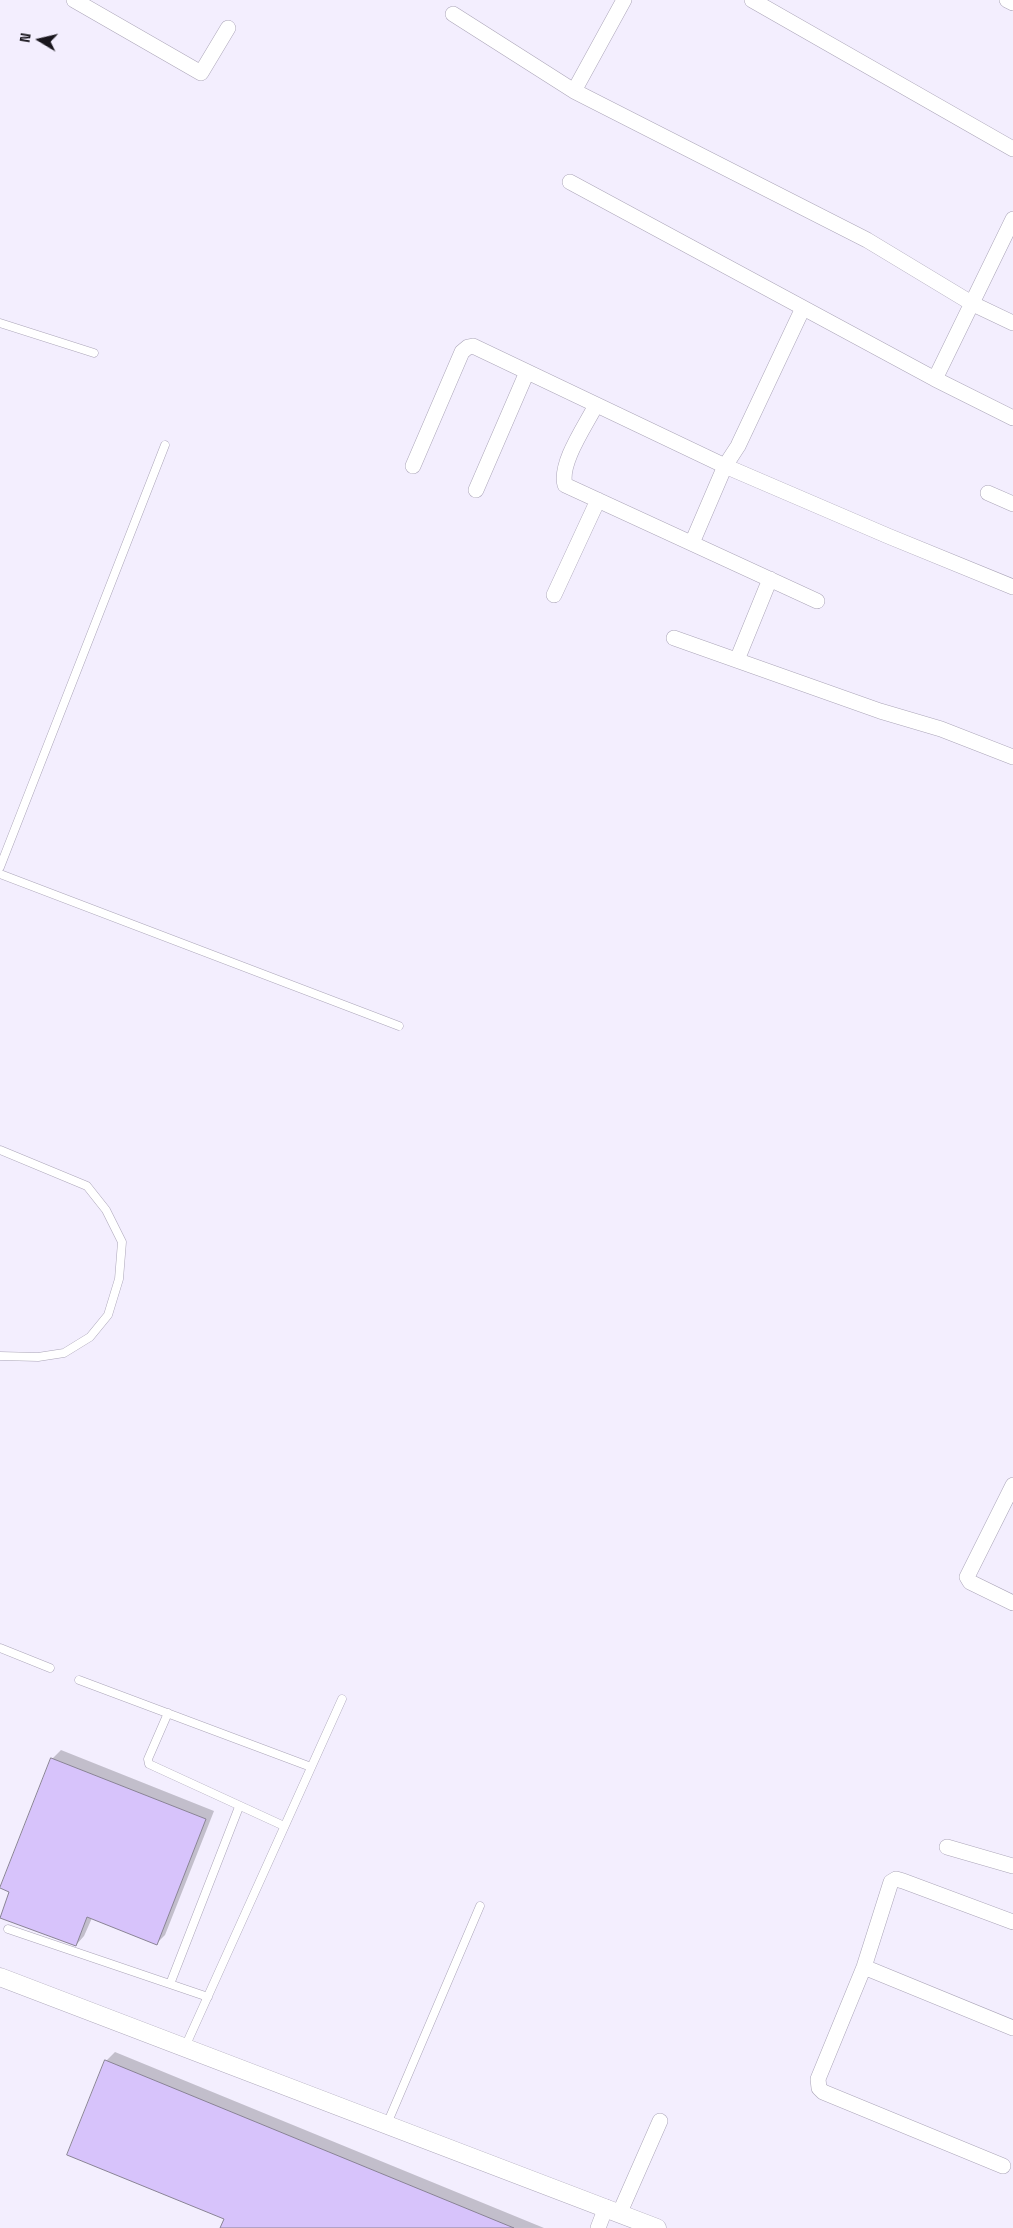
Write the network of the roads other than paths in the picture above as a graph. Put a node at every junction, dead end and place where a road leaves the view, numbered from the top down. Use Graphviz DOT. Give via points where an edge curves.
graph roads {
  1 [pos="74,0"];
  2 [pos="624,0"];
  3 [pos="752,0"];
  4 [pos="1008,0"];
  5 [pos="1013,3"];
  6 [pos="453,14"];
  7 [pos="228,28"];
  8 [pos="574,91"];
  9 [pos="1013,149"];
  10 [pos="570,182"];
  11 [pos="1013,218"];
  12 [pos="973,304"];
  13 [pos="803,308"];
  14 [pos="0,323"];
  15 [pos="1013,323"];
  16 [pos="94,353"];
  17 [pos="527,372"];
  18 [pos="935,379"];
  19 [pos="596,404"];
  20 [pos="1013,418"];
  21 [pos="165,445"];
  22 [pos="413,466"];
  23 [pos="725,466"];
  24 [pos="476,490"];
  25 [pos="988,493"];
  26 [pos="598,500"];
  27 [pos="1013,504"];
  28 [pos="692,543"];
  29 [pos="770,579"];
  30 [pos="1013,587"];
  31 [pos="554,595"];
  32 [pos="817,601"];
  33 [pos="674,638"];
  34 [pos="737,660"];
  35 [pos="1013,757"];
  36 [pos="0,867"];
  37 [pos="0,874"];
  38 [pos="399,1026"];
  39 [pos="0,1150"];
  40 [pos="0,1356"];
  41 [pos="1013,1485"];
  42 [pos="1013,1603"];
  43 [pos="0,1648"];
  44 [pos="50,1668"];
  45 [pos="79,1680"];
  46 [pos="342,1699"];
  47 [pos="168,1713"];
  48 [pos="311,1767"];
  49 [pos="239,1807"];
  50 [pos="284,1826"];
  51 [pos="947,1847"];
  52 [pos="1013,1866"];
  53 [pos="480,1906"];
  54 [pos="1013,1922"];
  55 [pos="8,1929"];
  56 [pos="864,1967"];
  57 [pos="0,1977"];
  58 [pos="170,1984"];
  59 [pos="208,1997"];
  60 [pos="1013,2028"];
  61 [pos="185,2047"];
  62 [pos="660,2121"];
  63 [pos="386,2126"];
  64 [pos="1003,2166"];
  65 [pos="613,2210"];
  66 [pos="598,2228"];
  67 [pos="657,2228"];
  1 -- 7 [label="street" via="201,73"];
  2 -- 8 [label="street"];
  3 -- 9 [label="street"];
  4 -- 5 [label="street"];
  6 -- 8 [label="street"];
  8 -- 12 [label="street" via="867,240"];
  10 -- 13 [label="street"];
  11 -- 12 [label="street"];
  12 -- 15 [label="street"];
  12 -- 18 [label="street"];
  13 -- 18 [label="street"];
  13 -- 23 [label="street" via="738,446"];
  14 -- 16 [label="lane"];
  17 -- 19 [label="street"];
  17 -- 22 [label="street" via="468,346 462,352"];
  17 -- 24 [label="street"];
  18 -- 20 [label="street"];
  19 -- 23 [label="street"];
  19 -- 26 [label="street" via="566,464 563,478 565,485"];
  21 -- 36 [label="lane"];
  23 -- 28 [label="street"];
  23 -- 30 [label="street"];
  25 -- 27 [label="street"];
  26 -- 28 [label="street"];
  26 -- 31 [label="street"];
  28 -- 29 [label="street"];
  29 -- 32 [label="street"];
  29 -- 34 [label="street"];
  33 -- 34 [label="street"];
  34 -- 35 [label="street" via="941,729"];
  37 -- 38 [label="lane"];
  39 -- 40 [label="lane" via="87,1186 106,1210 122,1242 119,1279 108,1315 90,1337 64,1353 38,1357"];
  41 -- 42 [label="street" via="968,1577 970,1582"];
  43 -- 44 [label="lane"];
  45 -- 47 [label="lane"];
  46 -- 48 [label="lane"];
  47 -- 48 [label="lane"];
  47 -- 49 [label="lane" via="148,1759 149,1764"];
  48 -- 50 [label="lane"];
  49 -- 50 [label="lane"];
  49 -- 58 [label="lane"];
  50 -- 59 [label="lane"];
  51 -- 52 [label="street"];
  53 -- 63 [label="lane"];
  54 -- 56 [label="street" via="896,1879 891,1882"];
  55 -- 58 [label="lane"];
  56 -- 60 [label="street"];
  56 -- 64 [label="street" via="818,2079 819,2088 822,2092"];
  57 -- 61 [label="street"];
  58 -- 59 [label="lane"];
  59 -- 61 [label="lane"];
  61 -- 63 [label="street"];
  62 -- 65 [label="street"];
  63 -- 65 [label="street"];
  65 -- 66 [label="street"];
  65 -- 67 [label="street"];
}
